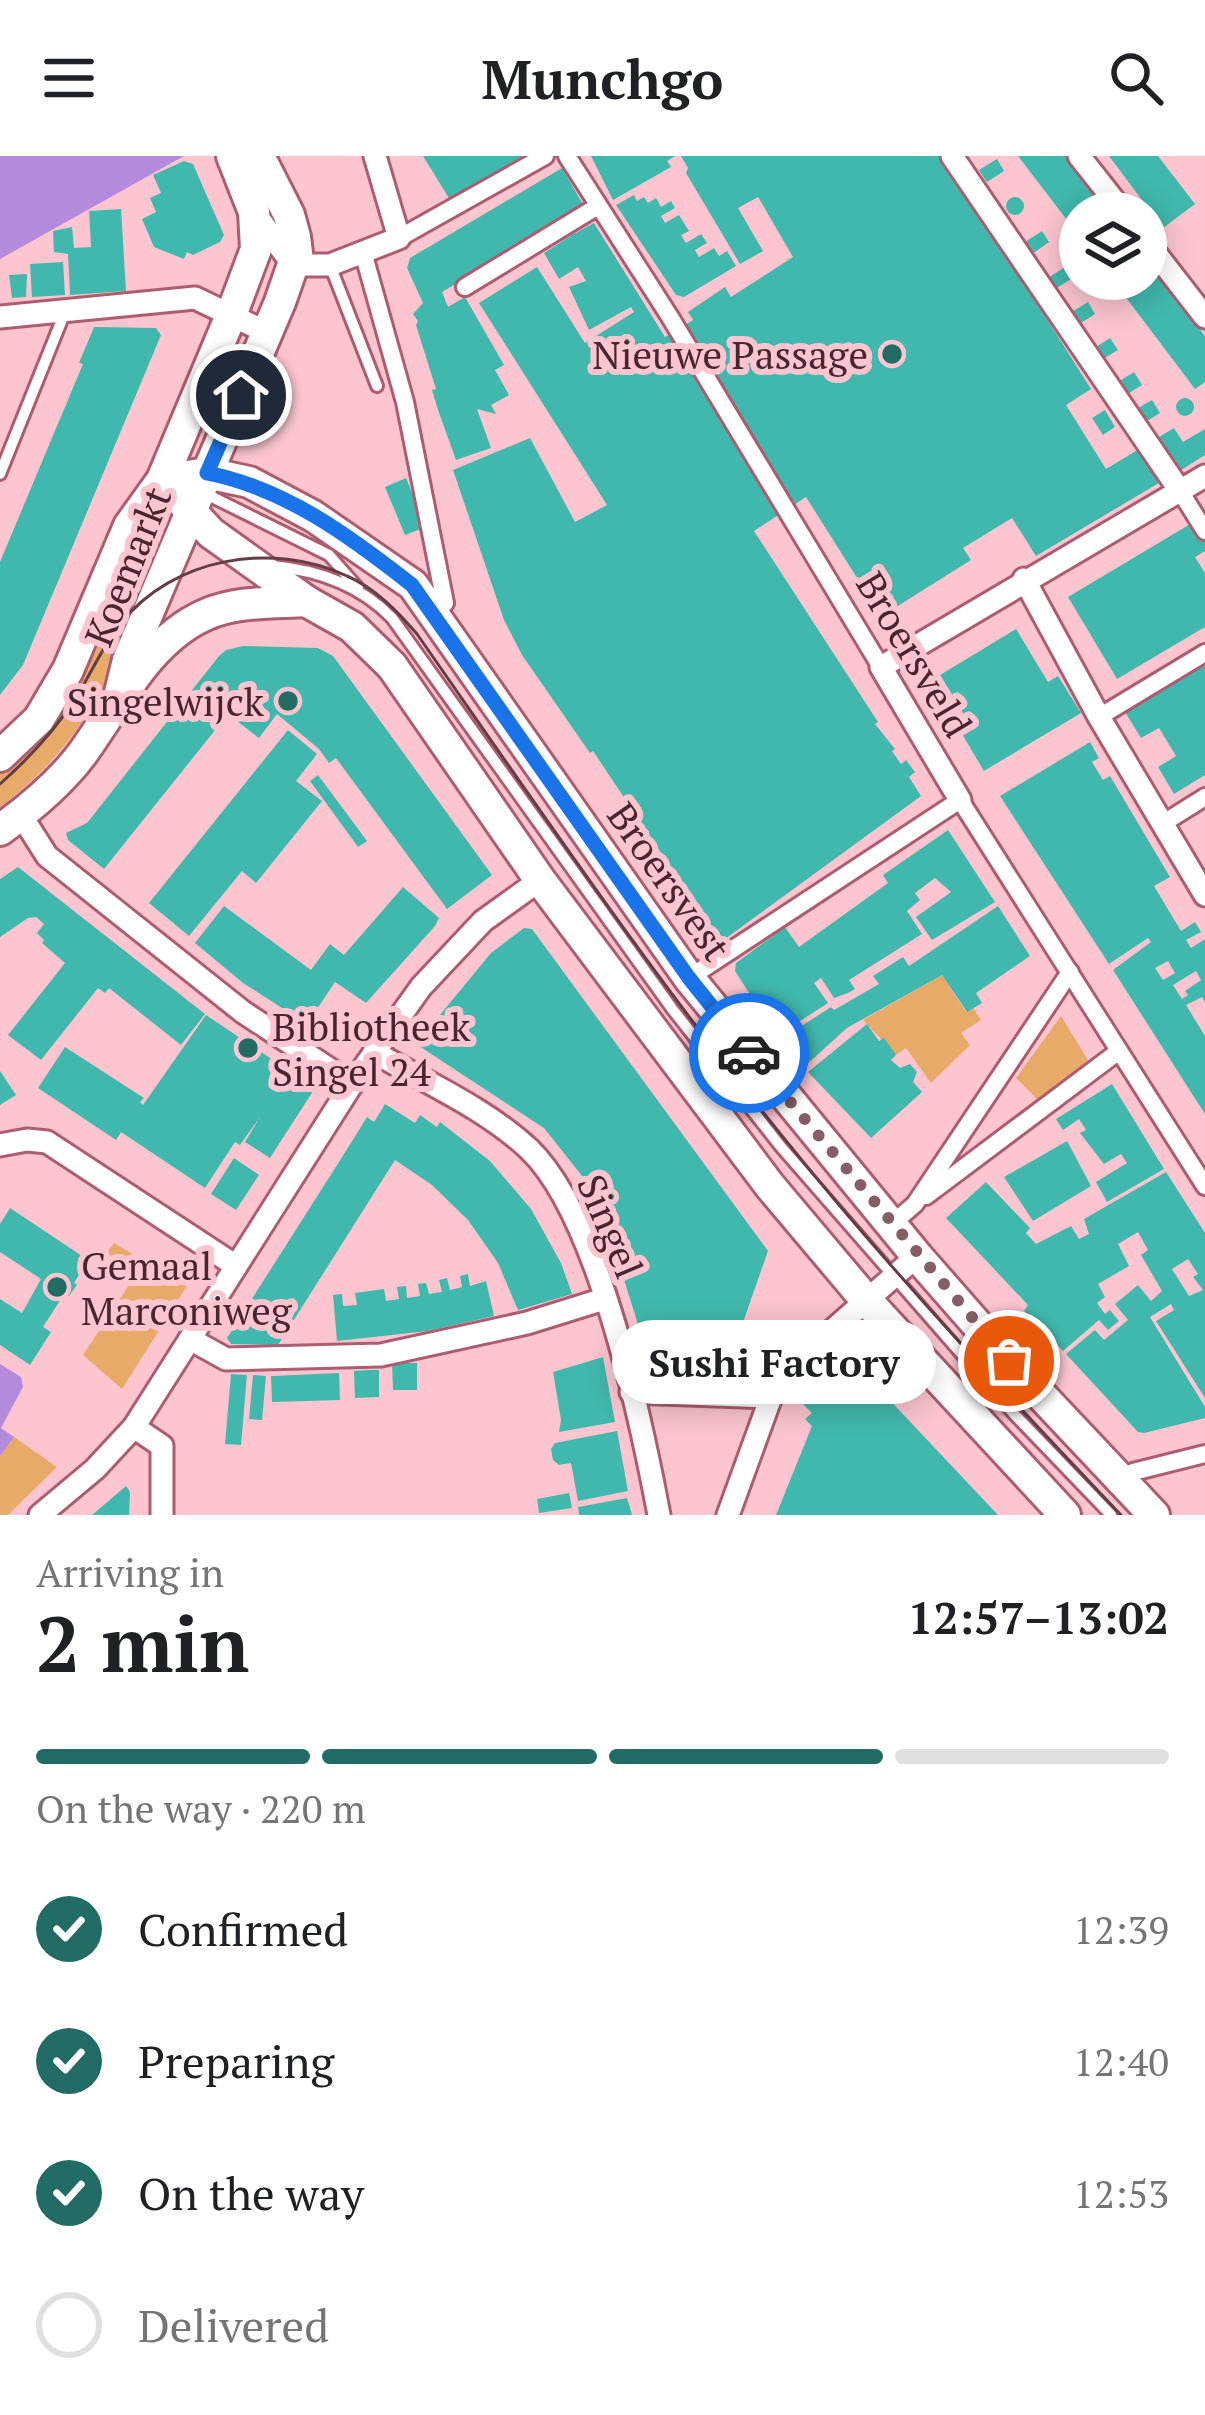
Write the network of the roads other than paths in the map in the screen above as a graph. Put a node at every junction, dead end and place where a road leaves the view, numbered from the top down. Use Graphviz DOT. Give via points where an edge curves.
graph roads {
  1 [pos="232,156"];
  2 [pos="259,156"];
  3 [pos="376,156"];
  4 [pos="545,156"];
  5 [pos="567,156"];
  6 [pos="952,156"];
  7 [pos="1079,156"];
  8 [pos="1107,192"];
  9 [pos="598,206"];
  10 [pos="254,212"];
  11 [pos="398,238"];
  12 [pos="363,252"];
  13 [pos="292,265"];
  14 [pos="330,265"];
  15 [pos="1167,268"];
  16 [pos="465,287"];
  17 [pos="66,309"];
  18 [pos="232,313"];
  19 [pos="0,317"];
  20 [pos="1205,317"];
  21 [pos="266,332"];
  22 [pos="377,386"];
  23 [pos="0,474"];
  24 [pos="1205,476"];
  25 [pos="162,480"];
  26 [pos="1180,490"];
  27 [pos="199,493"];
  28 [pos="1205,531"];
  29 [pos="115,559"];
  30 [pos="257,565"];
  31 [pos="163,576"];
  32 [pos="1024,579"];
  33 [pos="364,595"];
  34 [pos="306,601"];
  35 [pos="445,603"];
  36 [pos="1205,653"];
  37 [pos="880,667"];
  38 [pos="118,697"];
  39 [pos="1099,717"];
  40 [pos="0,756"];
  41 [pos="1205,797"];
  42 [pos="960,800"];
  43 [pos="10,822"];
  44 [pos="1162,824"];
  45 [pos="540,880"];
  46 [pos="1205,895"];
  47 [pos="1070,972"];
  48 [pos="689,978"];
  49 [pos="1119,1051"];
  50 [pos="374,1052"];
  51 [pos="352,1084"];
  52 [pos="0,1145"];
  53 [pos="1205,1186"];
  54 [pos="915,1204"];
  55 [pos="891,1225"];
  56 [pos="916,1256"];
  57 [pos="236,1266"];
  58 [pos="892,1278"];
  59 [pos="604,1299"];
  60 [pos="866,1300"];
  61 [pos="190,1339"];
  62 [pos="631,1392"];
  63 [pos="771,1397"];
  64 [pos="134,1427"];
  65 [pos="1205,1454"];
  66 [pos="1133,1472"];
  67 [pos="40,1515"];
  68 [pos="162,1515"];
  69 [pos="659,1515"];
  70 [pos="728,1515"];
  71 [pos="1065,1515"];
  72 [pos="1111,1515"];
  73 [pos="1154,1515"];
  1 -- 10 [label="main road, Koemarkt"];
  2 -- 13 [label="main road, Koemarkt" via="289,214"];
  3 -- 11 [label="street"];
  4 -- 11 [label="street"];
  5 -- 9 [label="street, Broersveld"];
  6 -- 26 [label="street"];
  7 -- 8 [label="street"];
  9 -- 16 [label="street"];
  9 -- 37 [label="street, Broersveld"];
  10 -- 13 [label="street, Koemarkt"];
  10 -- 18 [label="main road, Koemarkt" via="256,249"];
  11 -- 12 [label="street"];
  12 -- 14 [label="street"];
  12 -- 35 [label="street" via="406,402"];
  13 -- 14 [label="street"];
  13 -- 21 [label="main road, Koemarkt"];
  14 -- 22 [label="lane"];
  15 -- 20 [label="street"];
  17 -- 18 [label="street" via="195,298"];
  17 -- 19 [label="street"];
  17 -- 23 [label="lane"];
  18 -- 21 [label="street"];
  18 -- 25 [label="main road, Koemarkt"];
  21 -- 27 [label="main road, Koemarkt"];
  24 -- 26 [label="street"];
  25 -- 27 [label="main road, Broersvest"];
  25 -- 29 [label="main road, Koemarkt"];
  26 -- 28 [label="street"];
  26 -- 32 [label="street"];
  27 -- 30 [label="main road, Broersvest"];
  27 -- 31 [label="main road, Koemarkt"];
  27 -- 33 [label="lane, Broersvest" via="329,555"];
  27 -- 48 [label="main road, Broersvest" via="249,482 273,492 412,585"];
  29 -- 31 [label="main road"];
  29 -- 40 [label="main road, Koemarkt" via="68,670 39,719"];
  30 -- 33 [label="lane, Broersvest" via="304,569"];
  30 -- 34 [label="main road, Broersvest"];
  31 -- 38 [label="main road, Koemarkt"];
  32 -- 37 [label="street"];
  32 -- 39 [label="street"];
  33 -- 58 [label="lane, Broersvest" via="410,639 673,1010"];
  34 -- 38 [label="main road" via="203,615"];
  34 -- 45 [label="main road, Broersvest" via="352,627 392,666"];
  36 -- 39 [label="street"];
  37 -- 42 [label="street, Broersveld"];
  38 -- 43 [label="main road" via="80,758"];
  39 -- 44 [label="street"];
  41 -- 44 [label="street"];
  42 -- 47 [label="street, Broersveld"];
  42 -- 48 [label="street"];
  43 -- 51 [label="street" via="244,1012"];
  44 -- 46 [label="street"];
  45 -- 50 [label="street" via="450,953"];
  45 -- 60 [label="main road, Broersvest"];
  47 -- 49 [label="street, Broersveld"];
  47 -- 54 [label="street"];
  48 -- 55 [label="main road, Broersvest"];
  49 -- 53 [label="street, Broersveld"];
  49 -- 54 [label="street"];
  50 -- 51 [label="street"];
  50 -- 59 [label="street, Singel" via="530,1150 573,1210"];
  51 -- 57 [label="street"];
  52 -- 57 [label="street" via="47,1142"];
  54 -- 55 [label="street"];
  55 -- 56 [label="main road, Broersvest"];
  56 -- 58 [label="street"];
  56 -- 73 [label="main road, Broersvest"];
  57 -- 61 [label="street"];
  58 -- 60 [label="street"];
  58 -- 72 [label="lane, Broersvest"];
  59 -- 61 [label="street" via="381,1355 226,1359"];
  59 -- 62 [label="street, Singel"];
  60 -- 63 [label="street" via="777,1379"];
  60 -- 71 [label="main road, Broersvest"];
  61 -- 64 [label="street"];
  62 -- 63 [label="street"];
  62 -- 69 [label="street, Singel"];
  63 -- 70 [label="street"];
  64 -- 67 [label="street"];
  64 -- 68 [label="street" via="162,1446"];
  65 -- 66 [label="street"];
}
